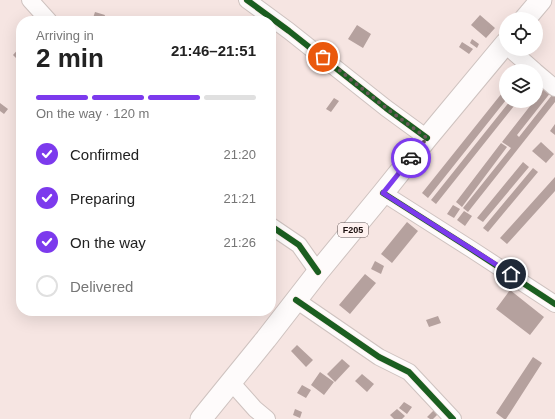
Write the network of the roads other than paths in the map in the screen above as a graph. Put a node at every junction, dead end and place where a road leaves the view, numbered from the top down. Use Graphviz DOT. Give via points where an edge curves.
graph roads {
  1 [pos="30,0"];
  2 [pos="247,0"];
  3 [pos="541,0"];
  4 [pos="532,12"];
  5 [pos="44,16"];
  6 [pos="269,16"];
  7 [pos="276,21"];
  8 [pos="499,54"];
  9 [pos="518,56"];
  10 [pos="528,64"];
  11 [pos="543,77"];
  12 [pos="555,88"];
  13 [pos="427,138"];
  14 [pos="383,193"];
  15 [pos="276,229"];
  16 [pos="318,272"];
  17 [pos="296,300"];
  18 [pos="555,304"];
  19 [pos="231,382"];
  20 [pos="201,419"];
  21 [pos="267,419"];
  22 [pos="453,419"];
  1 -- 5 [label="street"];
  2 -- 6 [label="street"];
  3 -- 4 [label="main road"];
  7 -- 13 [label="street"];
  8 -- 13 [label="main road, F205"];
  9 -- 10 [label="street"];
  11 -- 12 [label="street"];
  13 -- 14 [label="main road, F205"];
  14 -- 16 [label="main road, F205"];
  14 -- 18 [label="street"];
  15 -- 16 [label="street" via="299,245"];
  16 -- 17 [label="main road, F205"];
  17 -- 19 [label="main road, F205"];
  17 -- 22 [label="street" via="379,357 409,372"];
  19 -- 20 [label="main road, F205"];
  19 -- 21 [label="street"];
}
